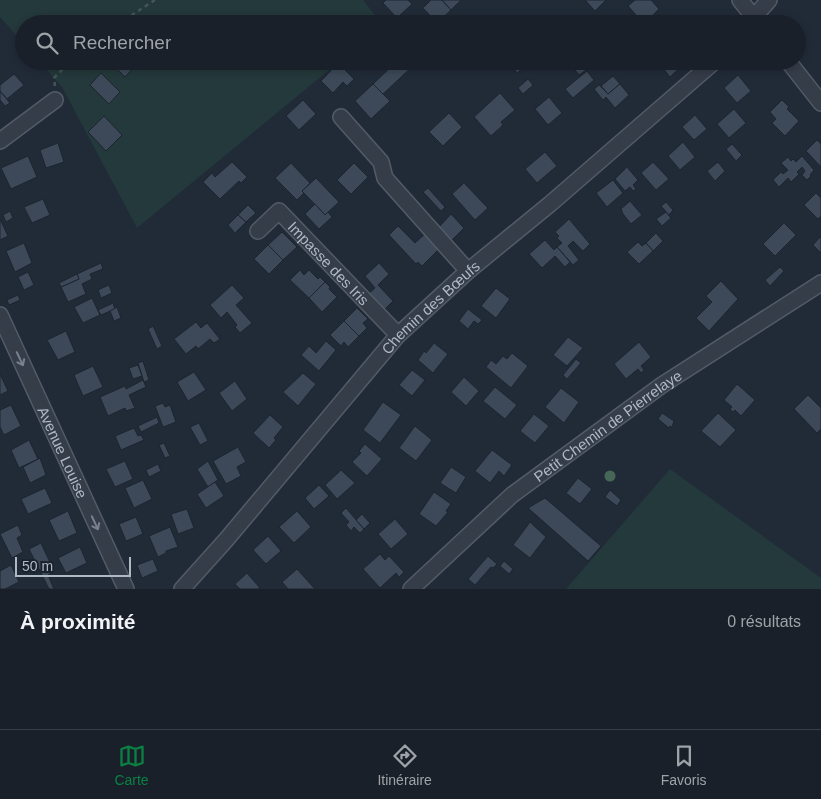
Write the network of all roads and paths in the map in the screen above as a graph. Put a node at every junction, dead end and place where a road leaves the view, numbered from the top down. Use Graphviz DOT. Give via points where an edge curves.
graph roads {
  1 [pos="155,0"];
  2 [pos="740,0"];
  3 [pos="769,0"];
  4 [pos="780,0"];
  5 [pos="132,15"];
  6 [pos="750,15"];
  7 [pos="759,15"];
  8 [pos="763,15"];
  9 [pos="62,70"];
  10 [pos="704,70"];
  11 [pos="795,70"];
  12 [pos="55,100"];
  13 [pos="821,104"];
  14 [pos="341,117"];
  15 [pos="0,141"];
  16 [pos="258,231"];
  17 [pos="468,271"];
  18 [pos="821,283"];
  19 [pos="0,315"];
  20 [pos="398,335"];
  21 [pos="126,589"];
  22 [pos="182,589"];
  23 [pos="412,589"];
  1 -- 5 [label="path"];
  2 -- 6 [label="street"];
  3 -- 7 [label="street"];
  4 -- 8 [label="street"];
  9 -- 12 [label="path" via="54,78"];
  10 -- 17 [label="street, Chemin des Bœufs"];
  11 -- 13 [label="street"];
  12 -- 15 [label="street"];
  14 -- 17 [label="street" via="381,162 386,178"];
  16 -- 20 [label="street, Impasse des Iris" via="279,212"];
  17 -- 20 [label="street, Chemin des Bœufs"];
  18 -- 23 [label="street, Petit Chemin de Pierrelaye" via="662,385 512,495"];
  19 -- 21 [label="street, Avenue Louise, one-way"];
  20 -- 22 [label="street, Chemin des Bœufs"];
}
